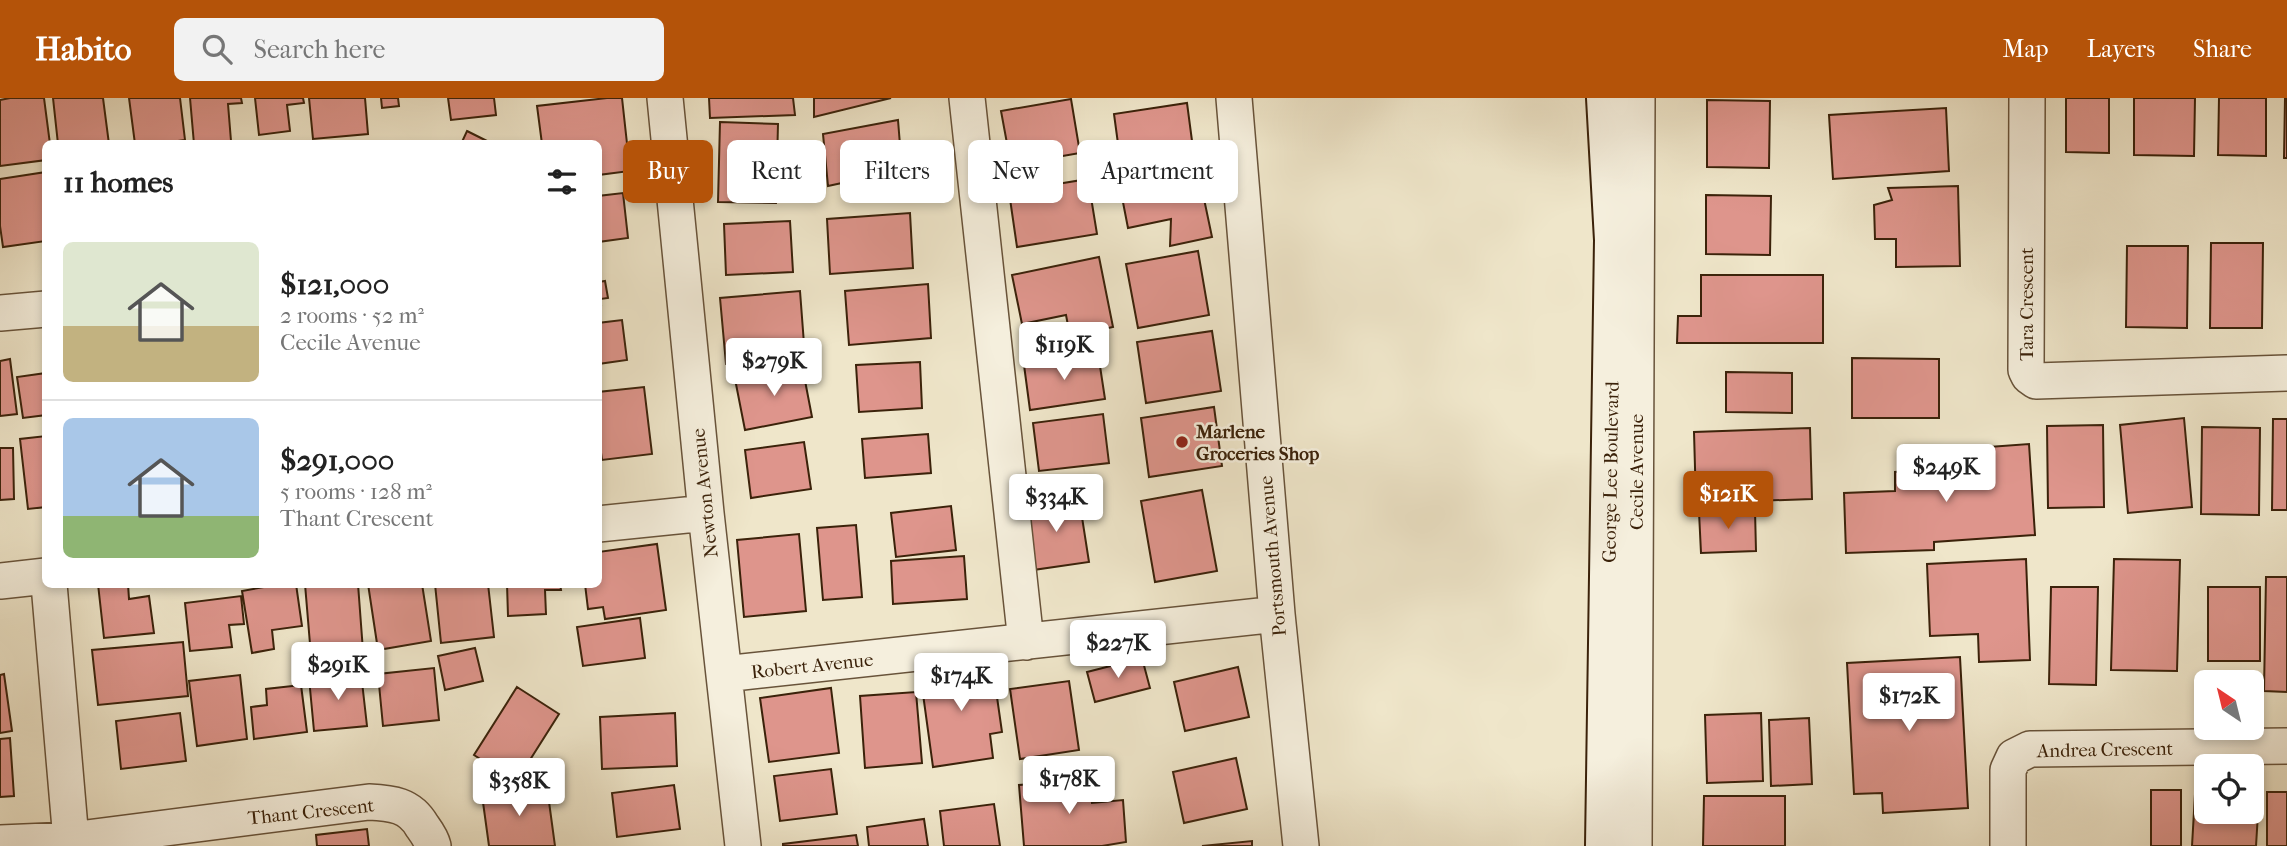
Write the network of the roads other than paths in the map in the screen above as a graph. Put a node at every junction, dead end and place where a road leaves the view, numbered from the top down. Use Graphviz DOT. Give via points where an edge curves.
graph roads {
  1 [pos="664,98"];
  2 [pos="967,98"];
  3 [pos="1234,98"];
  4 [pos="1606,98"];
  5 [pos="1637,98"];
  6 [pos="2027,98"];
  7 [pos="42,309"];
  8 [pos="0,313"];
  9 [pos="2287,373"];
  10 [pos="706,513"];
  11 [pos="602,524"];
  12 [pos="42,576"];
  13 [pos="0,581"];
  14 [pos="49,588"];
  15 [pos="1277,614"];
  16 [pos="1026,642"];
  17 [pos="724,674"];
  18 [pos="2287,746"];
  19 [pos="71,840"];
  20 [pos="0,843"];
  21 [pos="433,846"];
  22 [pos="743,846"];
  23 [pos="1301,846"];
  24 [pos="1605,846"];
  25 [pos="1634,846"];
  26 [pos="2008,846"];
  1 -- 10 [label="street, Newton Avenue"];
  2 -- 16 [label="street"];
  3 -- 15 [label="street, Portsmouth Avenue"];
  4 -- 24 [label="main road, George Lee Boulevard" via="1614,240"];
  5 -- 25 [label="street, Cecile Avenue"];
  6 -- 9 [label="street, Tara Crescent" via="2029,376 2036,381"];
  7 -- 8 [label="street"];
  10 -- 11 [label="street"];
  10 -- 17 [label="street, Newton Avenue"];
  12 -- 13 [label="street"];
  14 -- 19 [label="street"];
  15 -- 16 [label="street, Robert Avenue"];
  15 -- 23 [label="street, Portsmouth Avenue"];
  16 -- 17 [label="street, Robert Avenue"];
  17 -- 22 [label="street, Newton Avenue"];
  18 -- 26 [label="street, Andrea Crescent" via="2030,749 2014,757 2008,770"];
  19 -- 20 [label="street, Thant Crescent"];
  19 -- 21 [label="street, Thant Crescent" via="369,802 394,803 415,814"];
}
